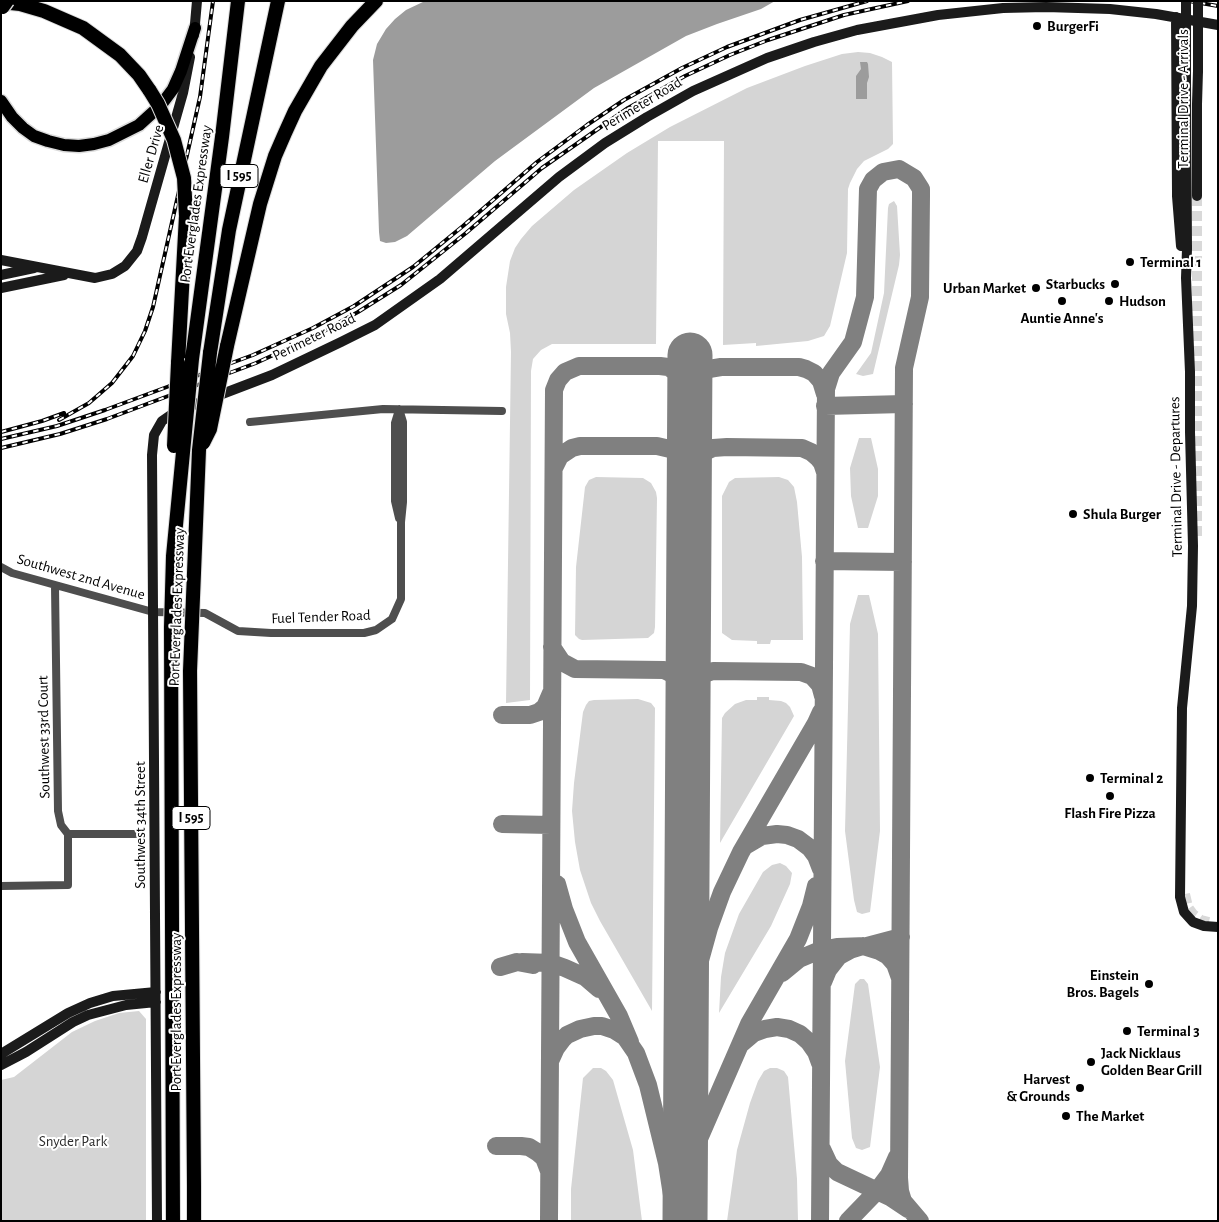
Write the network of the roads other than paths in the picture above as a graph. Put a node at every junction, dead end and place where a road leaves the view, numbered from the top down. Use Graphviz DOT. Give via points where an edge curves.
graph roads {
  1 [pos="197,1"];
  2 [pos="238,1"];
  3 [pos="278,1"];
  4 [pos="376,1"];
  5 [pos="1186,1"];
  6 [pos="1198,1"];
  7 [pos="3,6"];
  8 [pos="1176,17"];
  9 [pos="1218,25"];
  10 [pos="195,28"];
  11 [pos="1,101"];
  12 [pos="1197,196"];
  13 [pos="1,260"];
  14 [pos="37,268"];
  15 [pos="70,274"];
  16 [pos="1,275"];
  17 [pos="1186,278"];
  18 [pos="1,288"];
  19 [pos="399,409"];
  20 [pos="502,411"];
  21 [pos="250,422"];
  22 [pos="156,430"];
  23 [pos="200,450"];
  24 [pos="173,556"];
  25 [pos="1,568"];
  26 [pos="55,586"];
  27 [pos="153,612"];
  28 [pos="68,834"];
  29 [pos="135,834"];
  30 [pos="1,886"];
  31 [pos="1218,927"];
  32 [pos="156,997"];
  33 [pos="1,1054"];
  34 [pos="1,1065"];
  35 [pos="158,1221"];
  36 [pos="173,1221"];
  37 [pos="194,1221"];
  1 -- 10 [label="street, Eller Drive"];
  2 -- 24 [label="highway, Port Everglades Expressway / I 595, bridge" via="192,358"];
  3 -- 23 [label="highway, Port Everglades Expressway / I 595, bridge" via="232,214 210,353"];
  4 -- 23 [label="highway, bridge" via="322,66 295,110 275,156 260,204 210,429"];
  5 -- 17 [label="street, Terminal Drive - Departures, bridge"];
  6 -- 12 [label="street, Terminal Drive - Arrivals, bridge"];
  7 -- 24 [label="highway, bridge" via="20,4 44,11 83,28 120,56 150,91 174,140 184,178 186,216 173,464"];
  8 -- 9 [label="street, Perimeter Road"];
  8 -- 17 [label="street" via="1176,196"];
  8 -- 22 [label="street, Perimeter Road" via="1068,8 1025,7 964,12 850,32 742,68 693,91 605,143 559,177 440,279 375,324 272,375 175,412"];
  10 -- 11 [label="main road" via="181,70 164,101 139,125 109,140 79,146 48,141 22,128"];
  10 -- 15 [label="street, Eller Drive" via="183,92 140,245 129,262 118,271 101,278"];
  13 -- 14 [label="street, Eller Drive"];
  14 -- 15 [label="street, Eller Drive"];
  14 -- 16 [label="street"];
  15 -- 18 [label="street"];
  17 -- 31 [label="street, Terminal Drive - Departures" via="1192,613 1182,708 1180,897 1190,919 1200,925"];
  19 -- 20 [label="street"];
  19 -- 21 [label="street"];
  19 -- 27 [label="street, Fuel Tender Road" via="403,422 401,599 392,619 376,630 355,633 238,632 205,613"];
  22 -- 27 [label="street, Southwest 34th Street" via="152,448"];
  23 -- 37 [label="highway, Port Everglades Expressway / I 595, bridge" via="190,671"];
  24 -- 36 [label="highway, Port Everglades Expressway / I 595, bridge" via="170,708"];
  25 -- 26 [label="street, Southwest 2nd Avenue"];
  26 -- 27 [label="street, Southwest 2nd Avenue"];
  26 -- 28 [label="street, Southwest 33rd Court" via="58,812 61,825"];
  27 -- 32 [label="street, Southwest 34th Street"];
  28 -- 29 [label="street"];
  28 -- 30 [label="street, Southwest 33rd Court" via="68,885"];
  32 -- 33 [label="street" via="113,996 90,1003"];
  32 -- 34 [label="street" via="72,1022"];
  32 -- 35 [label="street, Southwest 34th Street"];
}
